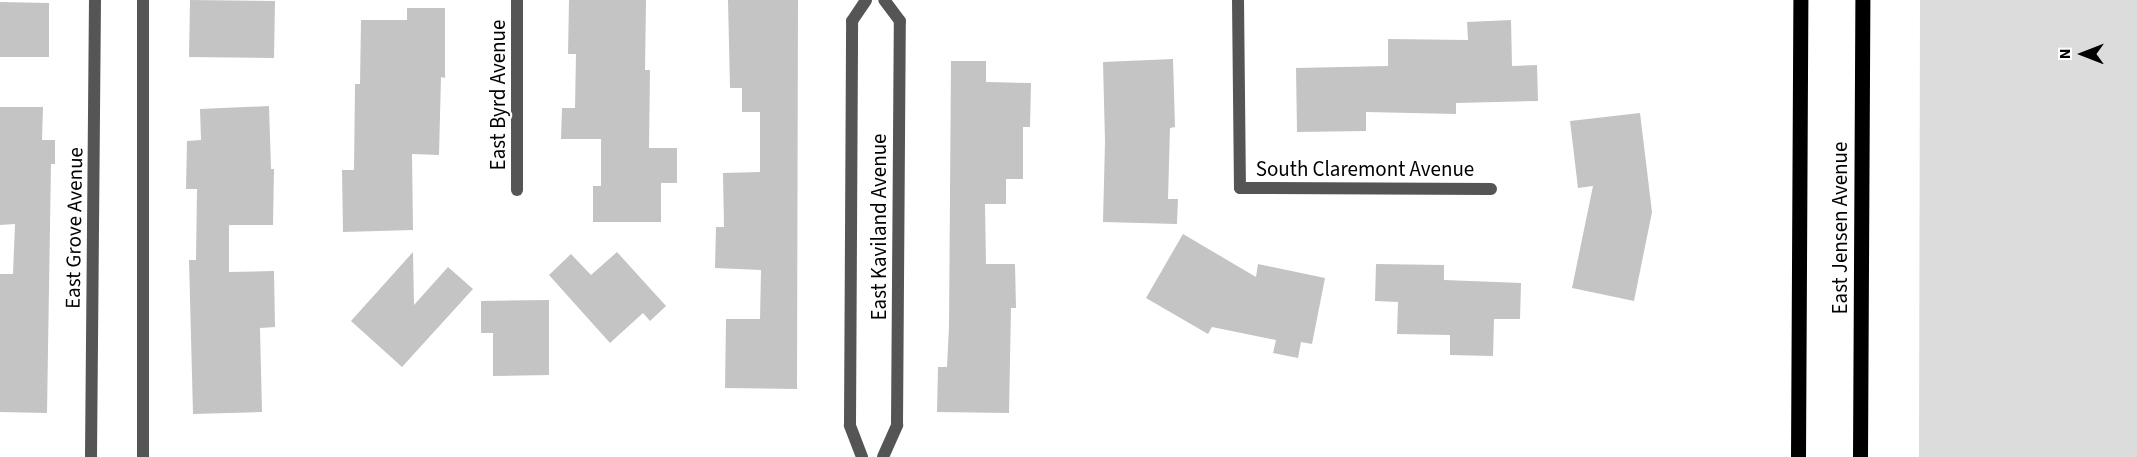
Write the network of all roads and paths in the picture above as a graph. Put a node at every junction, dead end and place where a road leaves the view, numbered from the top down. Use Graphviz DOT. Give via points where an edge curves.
graph roads {
  1 [pos="95,0"];
  2 [pos="143,0"];
  3 [pos="517,0"];
  4 [pos="866,0"];
  5 [pos="884,0"];
  6 [pos="1238,0"];
  7 [pos="1800,0"];
  8 [pos="1862,0"];
  9 [pos="1491,189"];
  10 [pos="517,190"];
  11 [pos="91,457"];
  12 [pos="143,457"];
  13 [pos="862,457"];
  14 [pos="883,457"];
  15 [pos="1798,457"];
  16 [pos="1860,457"];
  1 -- 11 [label="street, East Grove Avenue"];
  2 -- 12 [label="street"];
  3 -- 10 [label="street, East Byrd Avenue"];
  4 -- 13 [label="street, East Kaviland Avenue" via="852,21 850,425"];
  5 -- 14 [label="street, East Kaviland Avenue" via="900,21 900,33 897,425"];
  6 -- 9 [label="street, South Claremont Avenue" via="1240,188"];
  7 -- 15 [label="main road, East Jensen Avenue"];
  8 -- 16 [label="main road, East Jensen Avenue"];
}
